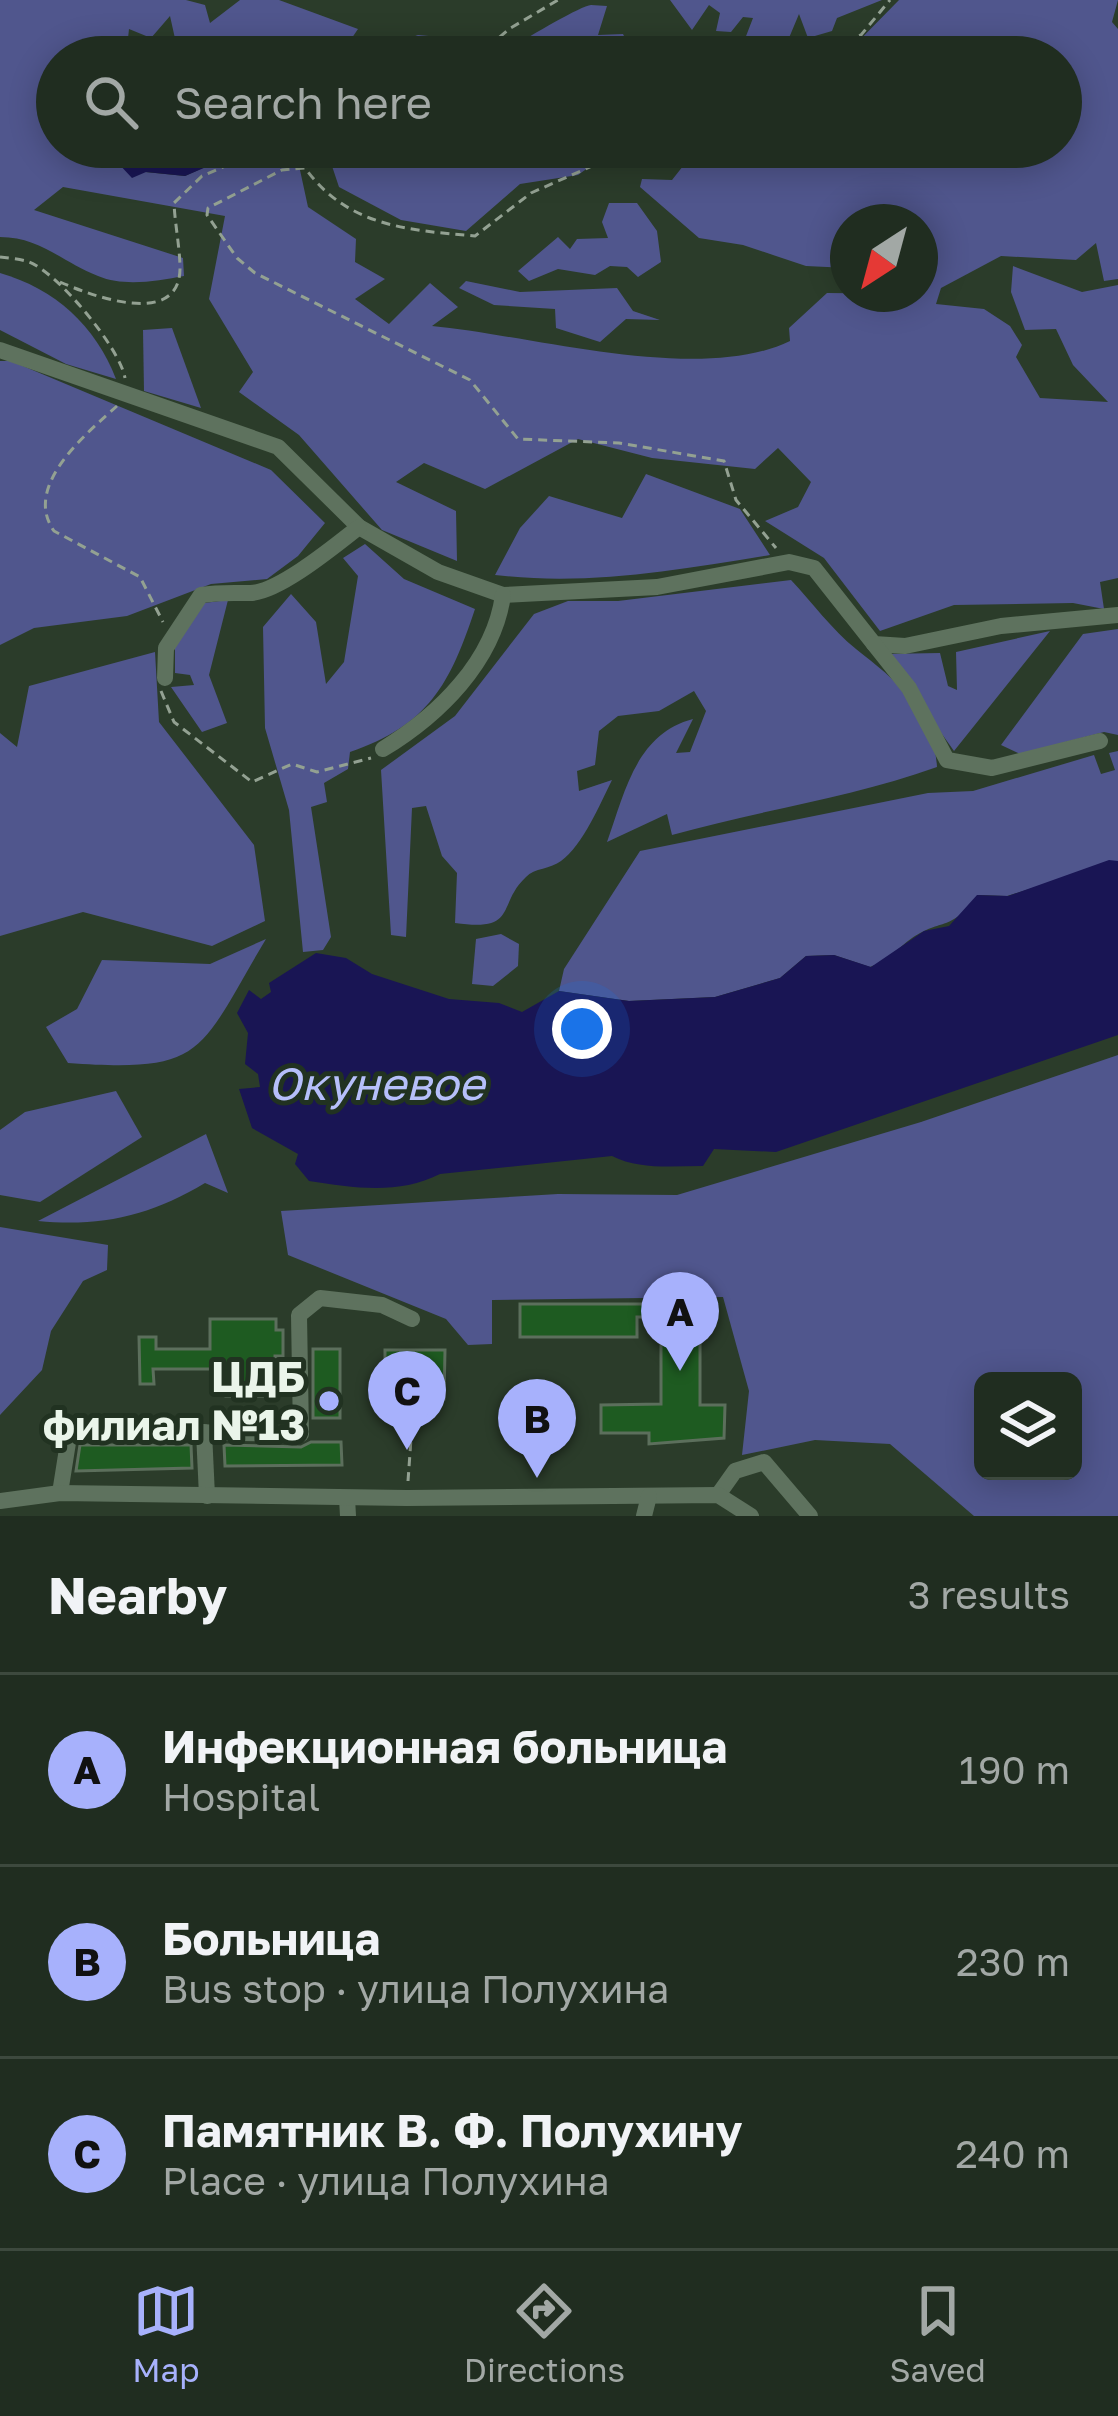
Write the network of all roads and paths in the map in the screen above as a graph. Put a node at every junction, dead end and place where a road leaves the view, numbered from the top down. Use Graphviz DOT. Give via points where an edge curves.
graph roads {
  1 [pos="558,0"];
  2 [pos="890,0"];
  3 [pos="499,36"];
  4 [pos="858,36"];
  5 [pos="221,168"];
  6 [pos="304,168"];
  7 [pos="588,168"];
  8 [pos="0,256"];
  9 [pos="57,281"];
  10 [pos="0,350"];
  11 [pos="128,395"];
  12 [pos="359,527"];
  13 [pos="779,564"];
  14 [pos="503,595"];
  15 [pos="1118,615"];
  16 [pos="165,626"];
  17 [pos="874,644"];
  18 [pos="163,679"];
  19 [pos="1100,741"];
  20 [pos="384,751"];
  21 [pos="412,1318"];
  22 [pos="412,1412"];
  23 [pos="204,1432"];
  24 [pos="60,1493"];
  25 [pos="91,1495"];
  26 [pos="718,1495"];
  27 [pos="207,1496"];
  28 [pos="649,1496"];
  29 [pos="470,1498"];
  30 [pos="0,1501"];
  31 [pos="348,1507"];
  32 [pos="407,1507"];
  33 [pos="92,1516"];
  34 [pos="476,1516"];
  35 [pos="644,1516"];
  36 [pos="751,1516"];
  37 [pos="810,1516"];
  1 -- 3 [label="path"];
  2 -- 4 [label="path"];
  5 -- 9 [label="path" via="174,203 180,271 158,300 120,305"];
  6 -- 7 [label="path" via="329,198 395,229 476,236 531,193"];
  6 -- 13 [label="path" via="282,170 208,208 237,258 470,380 518,439 619,443 724,461 736,500 773,540"];
  8 -- 9 [label="path" via="30,262"];
  9 -- 11 [label="path" via="122,359"];
  10 -- 11 [label="street"];
  11 -- 12 [label="street" via="278,447"];
  11 -- 16 [label="path" via="65,455 46,500 47,522 140,577"];
  12 -- 14 [label="street" via="438,572"];
  12 -- 18 [label="street" via="280,581 251,593 201,595 166,647"];
  13 -- 14 [label="street" via="657,587"];
  13 -- 17 [label="street" via="814,568"];
  14 -- 20 [label="street" via="499,627 455,692"];
  15 -- 17 [label="street"];
  17 -- 19 [label="street" via="909,688 947,760 992,768"];
  18 -- 20 [label="path" via="174,722 252,782 292,764 317,772"];
  21 -- 23 [label="street" via="382,1305 320,1298 299,1315 301,1434"];
  22 -- 32 [label="path"];
  23 -- 24 [label="street" via="70,1430"];
  23 -- 27 [label="street"];
  24 -- 25 [label="street"];
  24 -- 30 [label="street"];
  25 -- 27 [label="street"];
  25 -- 33 [label="street"];
  26 -- 28 [label="street"];
  26 -- 36 [label="street"];
  26 -- 37 [label="street" via="735,1471 764,1462"];
  27 -- 31 [label="street"];
  28 -- 29 [label="street"];
  28 -- 35 [label="street"];
  29 -- 32 [label="street"];
  29 -- 34 [label="street"];
  31 -- 32 [label="street"];
}
